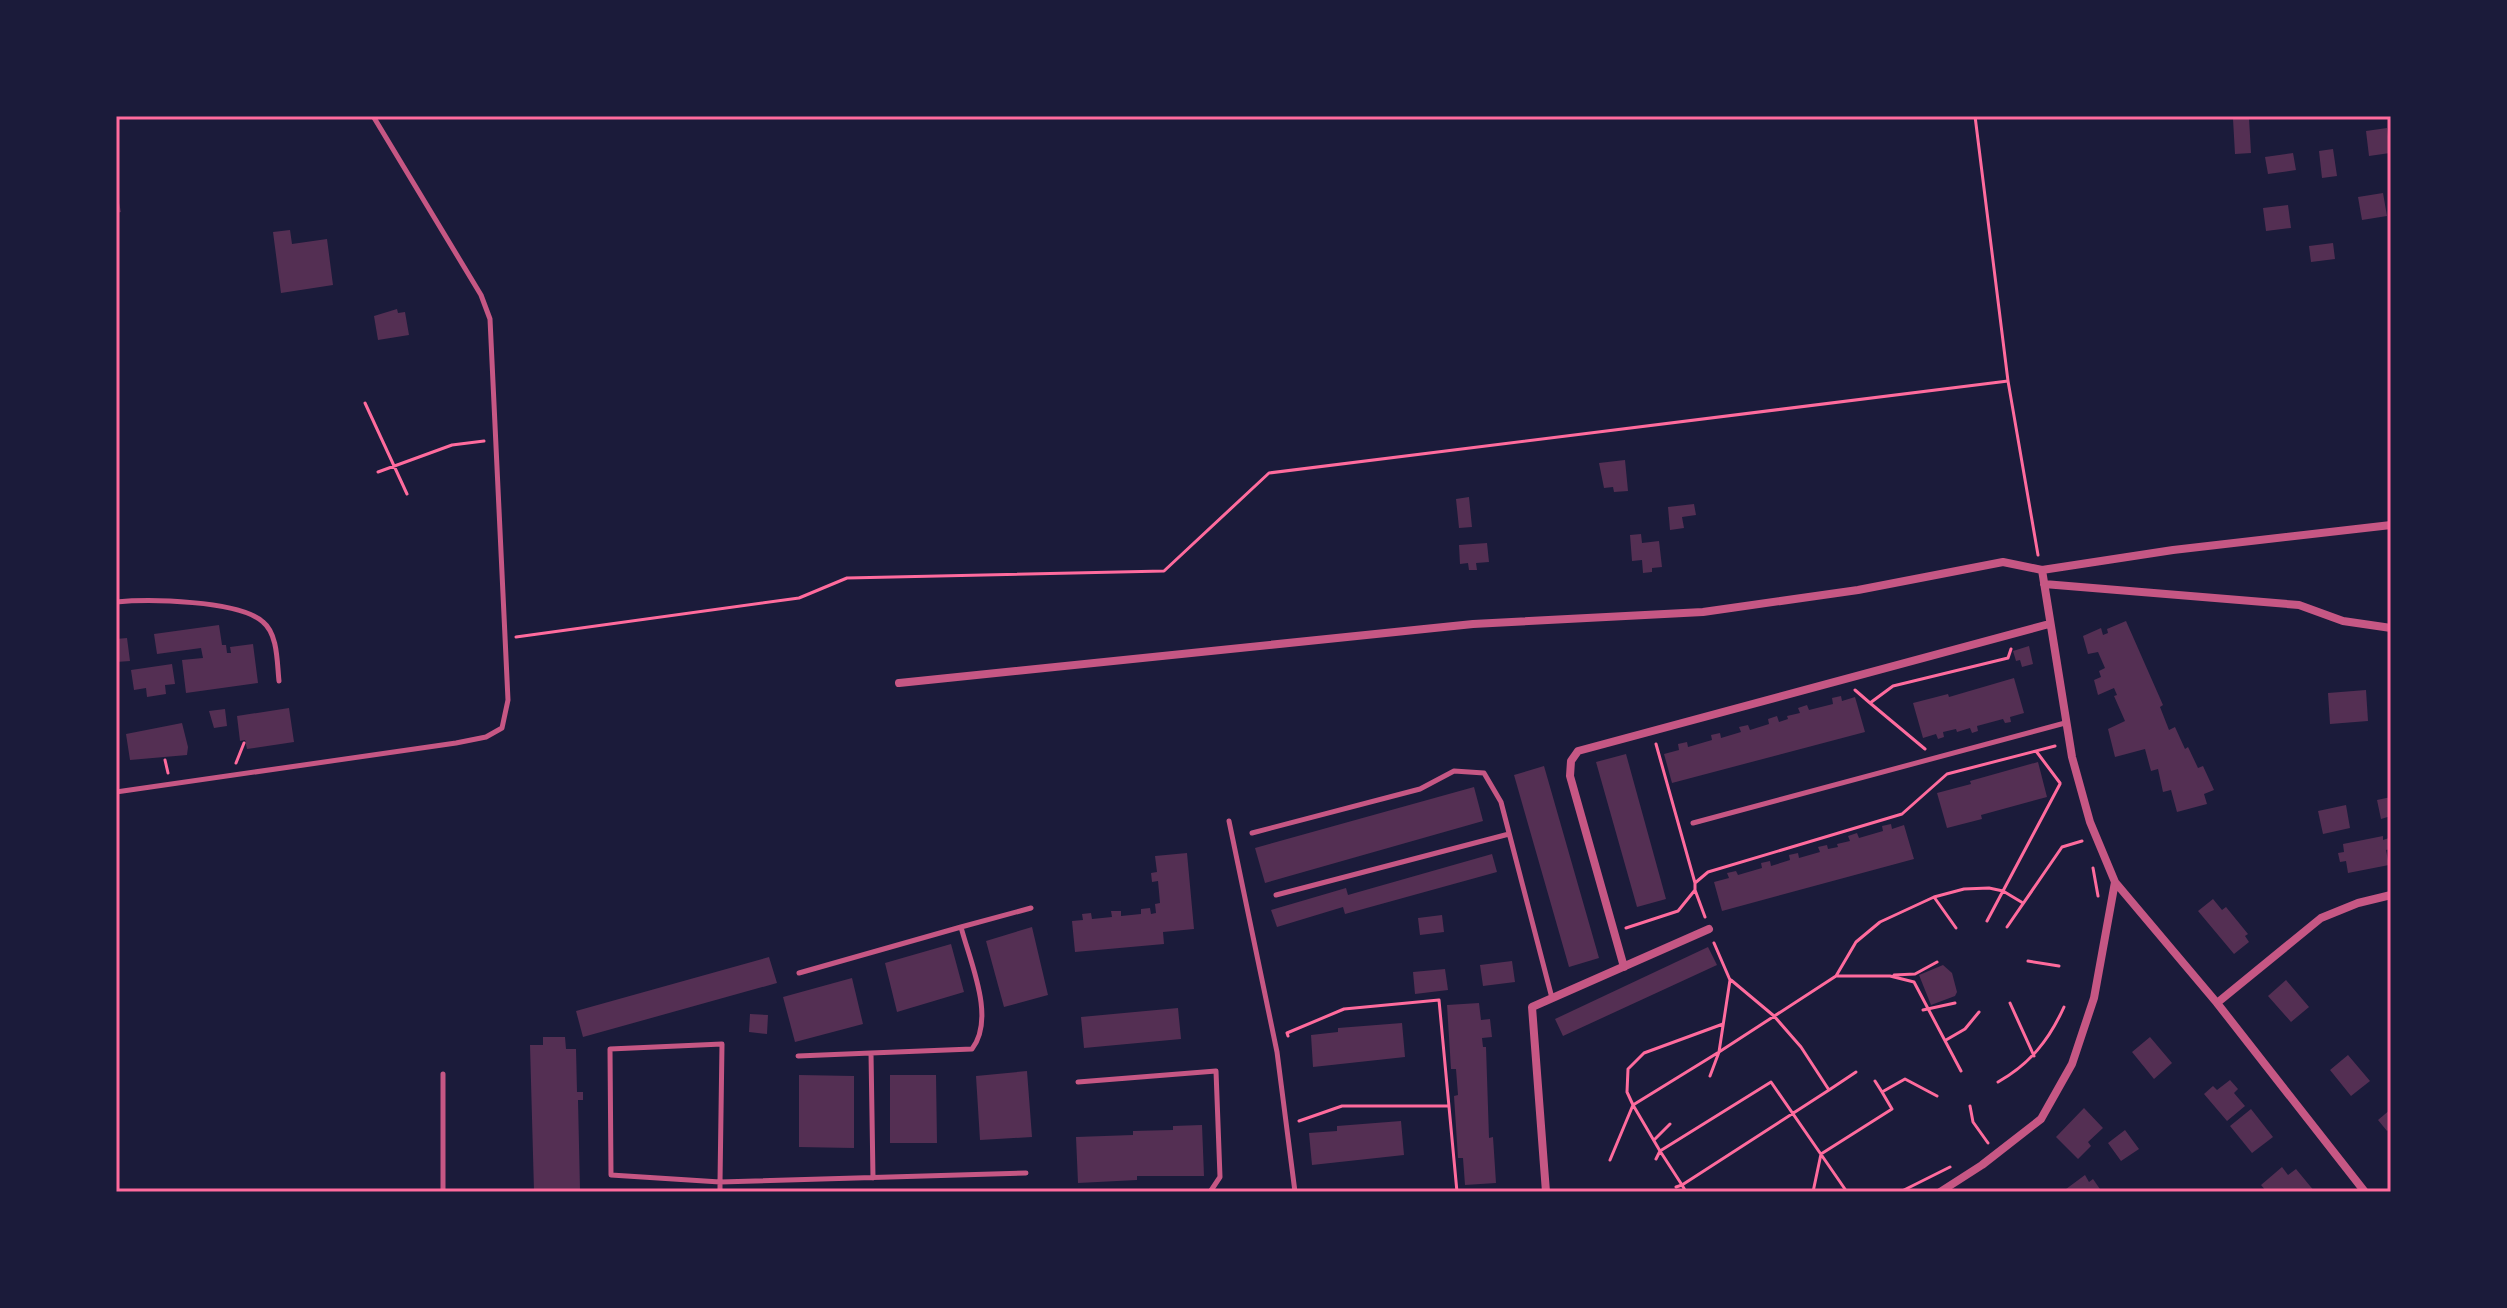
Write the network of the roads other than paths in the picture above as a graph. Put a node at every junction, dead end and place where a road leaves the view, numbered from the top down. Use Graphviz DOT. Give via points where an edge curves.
graph roads {
  1 [pos="373,116"];
  2 [pos="2391,525"];
  3 [pos="2042,570"];
  4 [pos="2044,584"];
  5 [pos="116,602"];
  6 [pos="2049,624"];
  7 [pos="2391,628"];
  8 [pos="279,681"];
  9 [pos="899,683"];
  10 [pos="2061,724"];
  11 [pos="116,792"];
  12 [pos="1229,821"];
  13 [pos="1693,823"];
  14 [pos="1252,833"];
  15 [pos="1509,834"];
  16 [pos="2115,882"];
  17 [pos="1276,895"];
  18 [pos="2391,895"];
  19 [pos="1031,908"];
  20 [pos="961,927"];
  21 [pos="1709,929"];
  22 [pos="1624,967"];
  23 [pos="799,973"];
  24 [pos="1553,999"];
  25 [pos="2217,1003"];
  26 [pos="871,1053"];
  27 [pos="798,1056"];
  28 [pos="443,1074"];
  29 [pos="1078,1082"];
  30 [pos="1026,1173"];
  31 [pos="873,1178"];
  32 [pos="720,1182"];
  33 [pos="443,1192"];
  34 [pos="720,1192"];
  35 [pos="1210,1192"];
  36 [pos="1295,1192"];
  37 [pos="1546,1192"];
  38 [pos="1940,1192"];
  39 [pos="2365,1192"];
  1 -- 11 [label="lane" via="486,306 492,334 507,713 502,728 456,743"];
  2 -- 3 [label="street"];
  3 -- 4 [label="street"];
  3 -- 9 [label="street" via="2003,562 1703,612 1473,624"];
  4 -- 6 [label="street"];
  4 -- 7 [label="street" via="2299,605 2343,621"];
  5 -- 8 [label="lane" via="163,601 246,612 265,623 274,640"];
  6 -- 10 [label="street"];
  6 -- 22 [label="street" via="1578,751 1570,776"];
  10 -- 13 [label="lane"];
  10 -- 16 [label="street" via="2090,822"];
  12 -- 36 [label="lane" via="1277,1052"];
  14 -- 15 [label="lane" via="1420,789 1454,771 1484,773 1501,802"];
  15 -- 17 [label="lane"];
  15 -- 24 [label="lane"];
  16 -- 25 [label="street"];
  16 -- 38 [label="street" via="2094,998 2072,1064 2041,1119"];
  18 -- 25 [label="street" via="2321,918"];
  19 -- 20 [label="lane"];
  20 -- 23 [label="lane"];
  20 -- 26 [label="lane" via="983,1013 979,1040 972,1049"];
  21 -- 22 [label="street"];
  22 -- 24 [label="street"];
  24 -- 37 [label="street" via="1532,1007"];
  25 -- 39 [label="street"];
  26 -- 27 [label="lane"];
  26 -- 31 [label="lane"];
  28 -- 33 [label="lane"];
  29 -- 35 [label="lane" via="1216,1071 1220,1177"];
  30 -- 31 [label="lane"];
  31 -- 32 [label="lane"];
  32 -- 32 [label="lane" via="722,1044 610,1049 611,1175"];
  32 -- 34 [label="lane"];
}
